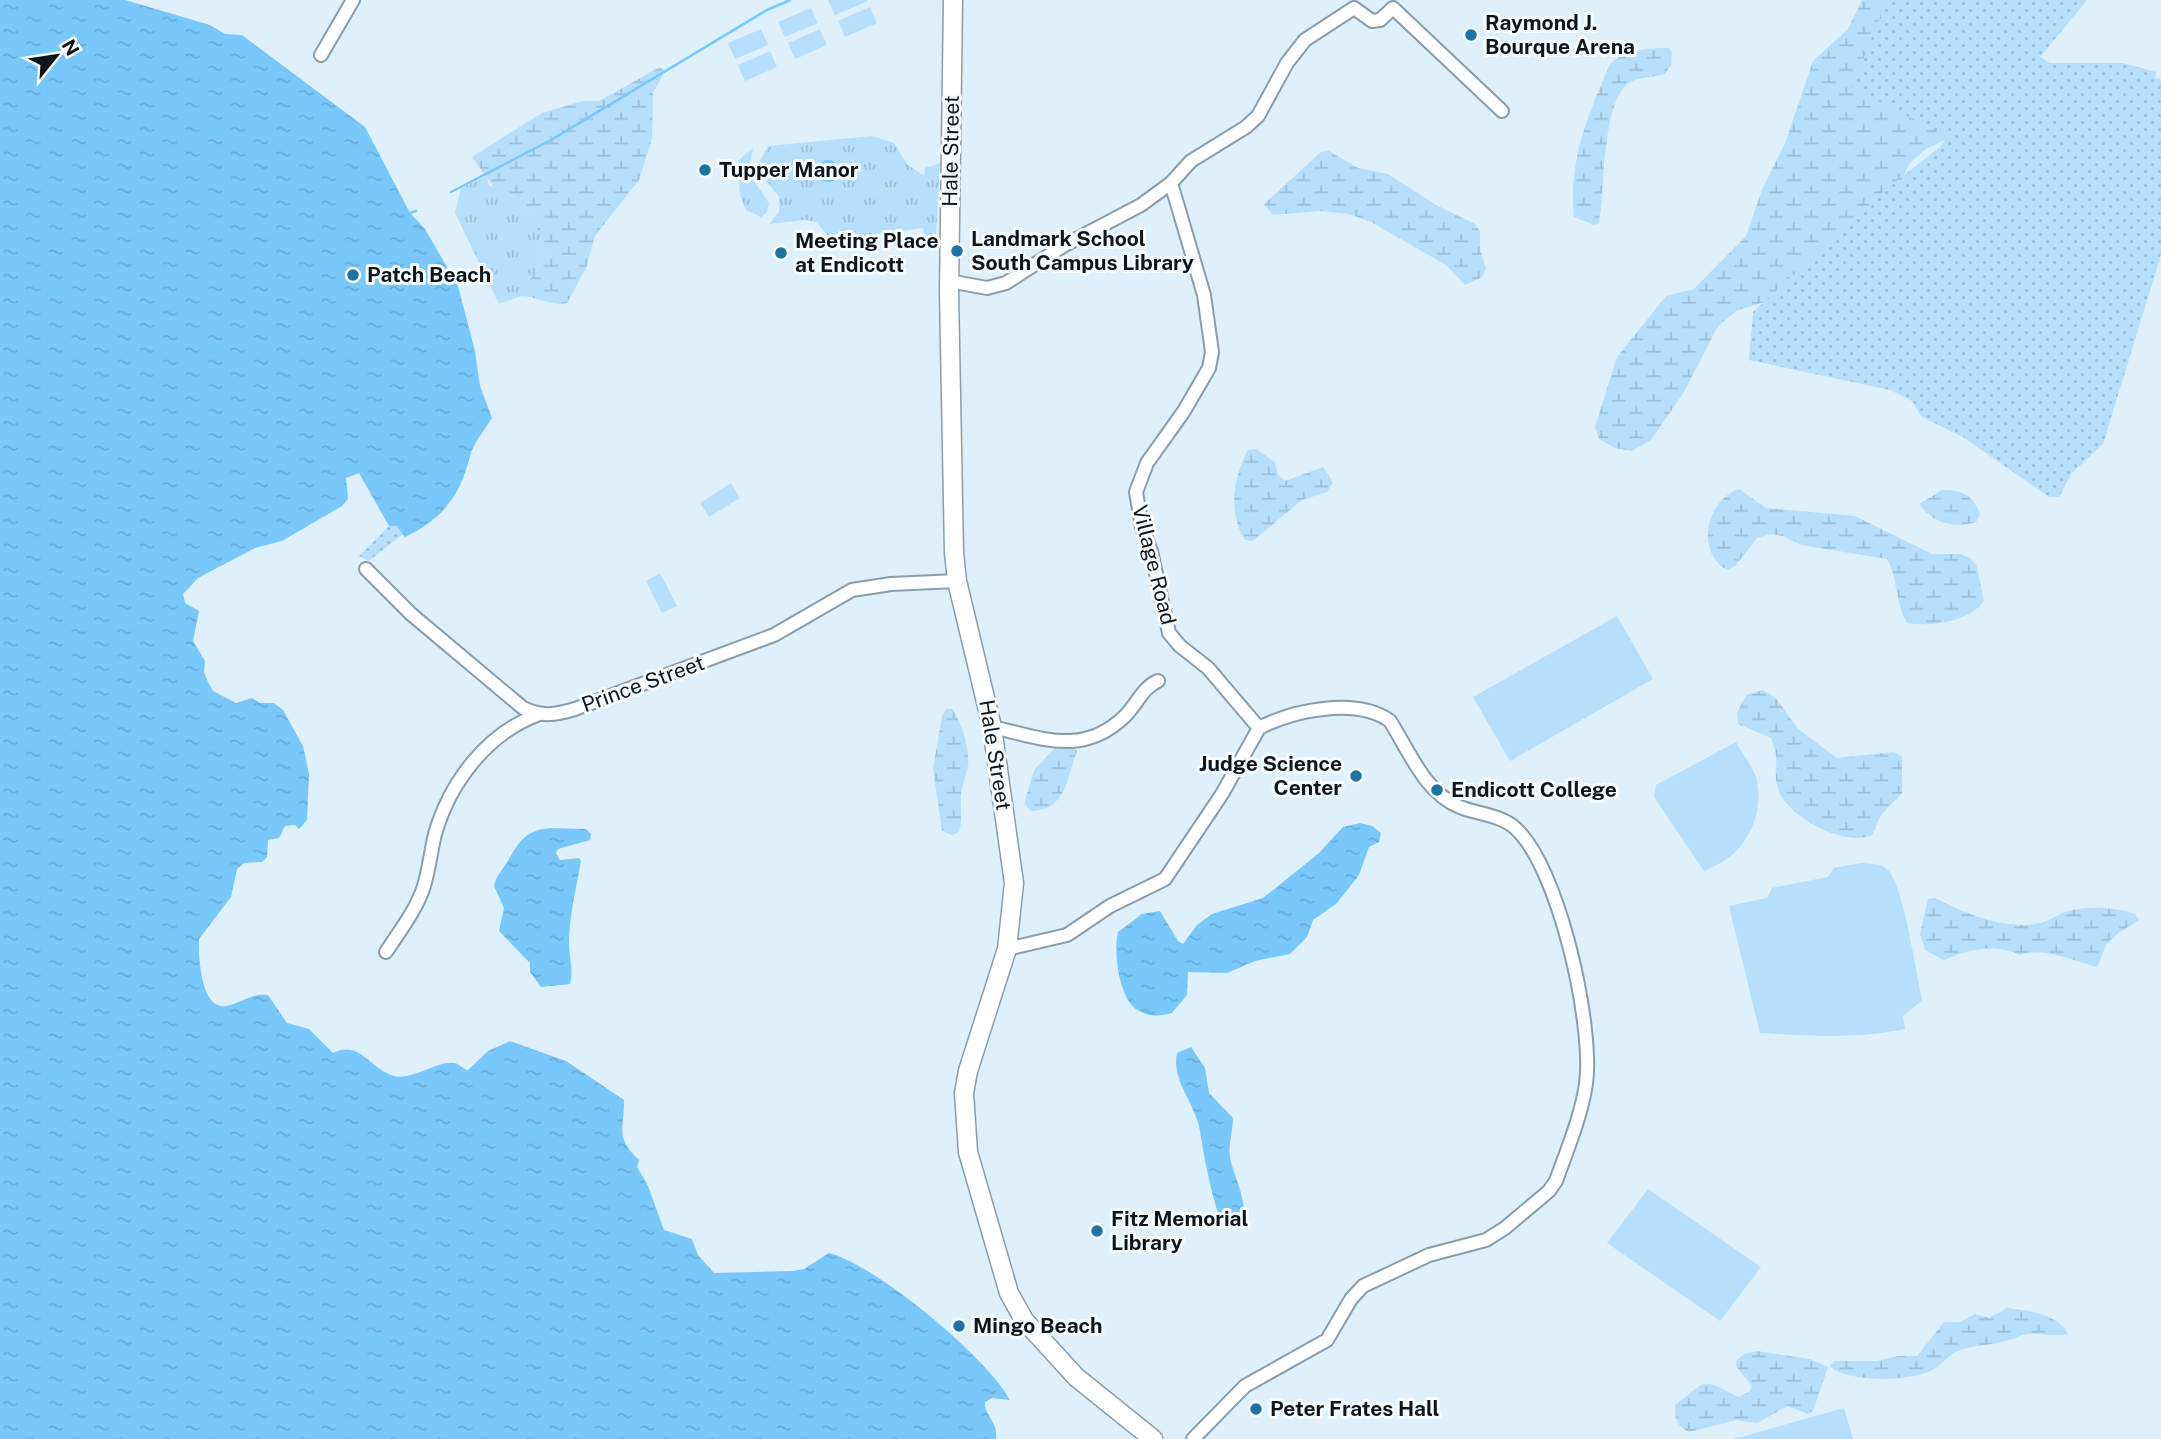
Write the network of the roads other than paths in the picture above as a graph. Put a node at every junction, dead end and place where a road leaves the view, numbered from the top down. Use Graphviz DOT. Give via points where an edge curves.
graph roads {
  1 [pos="353,0"];
  2 [pos="953,0"];
  3 [pos="321,55"];
  4 [pos="1502,111"];
  5 [pos="1171,183"];
  6 [pos="949,281"];
  7 [pos="366,569"];
  8 [pos="957,582"];
  9 [pos="1158,681"];
  10 [pos="537,715"];
  11 [pos="992,727"];
  12 [pos="1259,729"];
  13 [pos="1007,949"];
  14 [pos="386,952"];
  15 [pos="1153,1439"];
  16 [pos="1193,1439"];
  1 -- 3 [label="street"];
  2 -- 6 [label="main road, Hale Street"];
  4 -- 5 [label="street" via="1393,8 1372,21 1354,8 1305,40 1247,127 1191,161"];
  5 -- 6 [label="street" via="1006,283 987,288"];
  5 -- 12 [label="street, Village Road" via="1204,295 1212,352 1209,368 1147,463 1136,492 1169,632 1208,668"];
  6 -- 8 [label="main road, Hale Street"];
  7 -- 10 [label="street" via="440,639"];
  8 -- 10 [label="street, Prince Street" via="852,590 751,645 575,709"];
  8 -- 11 [label="main road, Hale Street"];
  9 -- 11 [label="street" via="1148,685 1123,718 1090,739 1055,741"];
  10 -- 14 [label="street, Prince Street" via="497,737 466,770 436,831 423,889"];
  11 -- 13 [label="main road, Hale Street" via="1014,883"];
  12 -- 13 [label="street" via="1165,879 1110,906 1067,935"];
  12 -- 16 [label="street" via="1316,712 1353,709 1381,715 1438,793 1520,833 1538,861 1573,958 1586,1046 1586,1084 1549,1191 1486,1240 1429,1255 1363,1286 1327,1340 1245,1386"];
  13 -- 15 [label="main road, Hale Street" via="974,1047 964,1093 968,1152 999,1261 1009,1293 1039,1340 1076,1377"];
}
